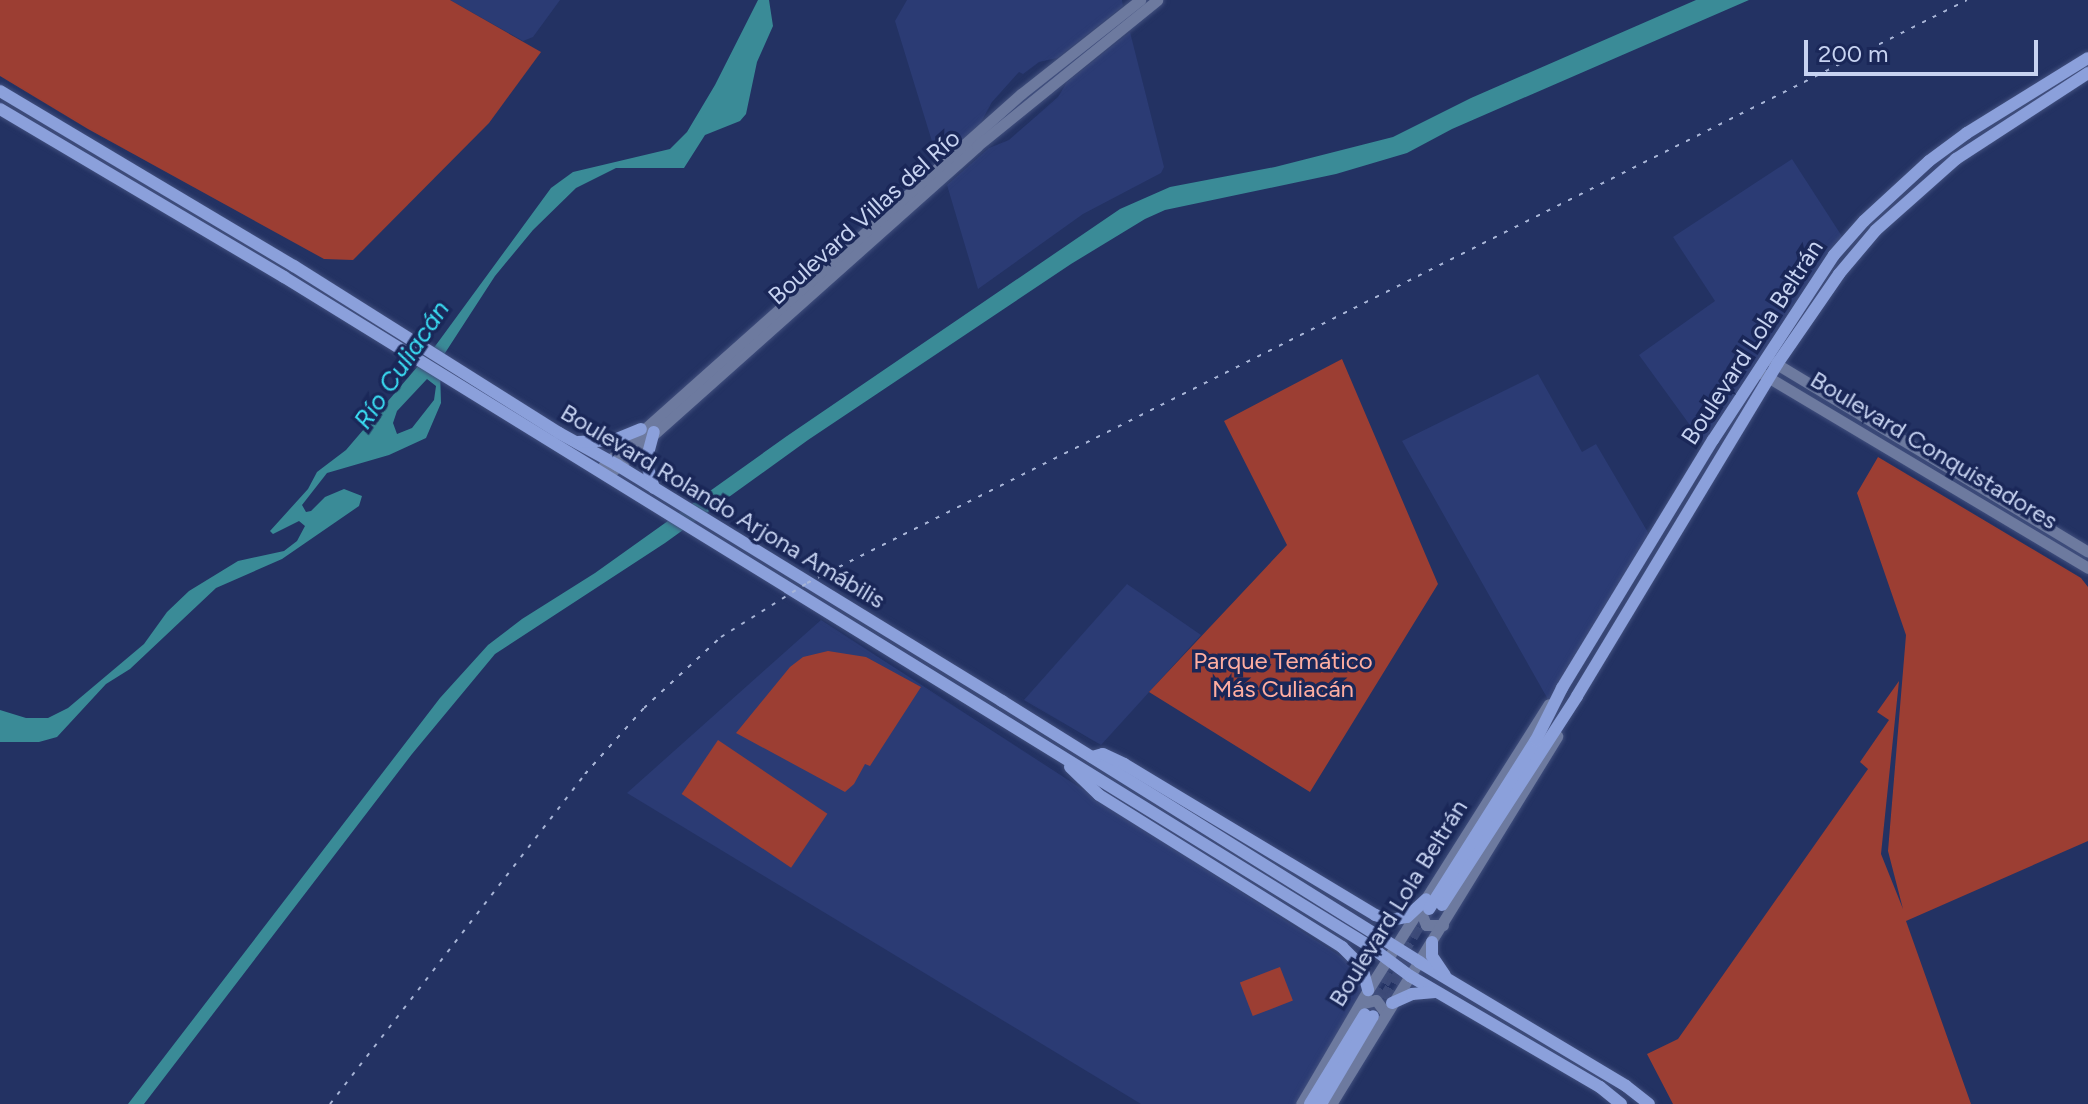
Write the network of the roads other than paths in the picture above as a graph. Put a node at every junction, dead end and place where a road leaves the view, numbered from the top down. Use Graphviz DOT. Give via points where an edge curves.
graph roads {
  1 [pos="1140,0"];
  2 [pos="1157,0"];
  3 [pos="2087,64"];
  4 [pos="0,91"];
  5 [pos="0,109"];
  6 [pos="1771,361"];
  7 [pos="1757,371"];
  8 [pos="1769,378"];
  9 [pos="652,426"];
  10 [pos="574,442"];
  11 [pos="613,463"];
  12 [pos="602,473"];
  13 [pos="654,488"];
  14 [pos="2088,552"];
  15 [pos="2088,568"];
  16 [pos="1092,757"];
  17 [pos="1065,761"];
  18 [pos="1431,912"];
  19 [pos="1432,942"];
  20 [pos="1394,954"];
  21 [pos="1420,962"];
  22 [pos="1411,976"];
  23 [pos="1450,980"];
  24 [pos="1368,990"];
  25 [pos="1438,992"];
  26 [pos="1375,1010"];
  27 [pos="1301,1104"];
  28 [pos="1310,1104"];
  29 [pos="1321,1104"];
  30 [pos="1331,1104"];
  31 [pos="1621,1104"];
  32 [pos="1649,1104"];
  1 -- 9 [label="street, Boulevard Villas del Río" via="1021,94"];
  2 -- 9 [label="street, Boulevard Villas del Río" via="977,146"];
  3 -- 6 [label="main road, Boulevard Lola Beltrán" via="1894,214"];
  4 -- 10 [label="main road, Boulevard Rolando Arjona Amábilis" via="294,266"];
  5 -- 12 [label="main road, Boulevard Rolando Arjona Amábilis"];
  6 -- 7 [label="main road, Boulevard Lola Beltrán"];
  6 -- 8 [label="main road, Boulevard Lola Beltrán"];
  6 -- 14 [label="street, Boulevard Conquistadores"];
  7 -- 8 [label="street, Boulevard Conquistadores"];
  7 -- 18 [label="main road, Boulevard Lola Beltrán"];
  8 -- 15 [label="street, Boulevard Conquistadores"];
  8 -- 18 [label="main road, Boulevard Lola Beltrán" via="1577,696"];
  9 -- 10 [label="main road" via="599,443"];
  9 -- 11 [label="street, Boulevard Villas del Río"];
  9 -- 13 [label="main road" via="646,461"];
  10 -- 11 [label="main road, Boulevard Rolando Arjona Amábilis"];
  11 -- 12 [label="street, Boulevard Villas del Río"];
  11 -- 13 [label="main road, Boulevard Rolando Arjona Amábilis"];
  12 -- 17 [label="main road, Boulevard Rolando Arjona Amábilis"];
  13 -- 16 [label="main road, Boulevard Rolando Arjona Amábilis"];
  16 -- 18 [label="main road" via="1103,754 1124,764 1375,915 1391,920"];
  16 -- 20 [label="main road, Boulevard Rolando Arjona Amábilis"];
  17 -- 20 [label="main road, Boulevard Rolando Arjona Amábilis"];
  17 -- 24 [label="main road" via="1099,795 1350,953 1362,967"];
  18 -- 19 [label="street, Boulevard Lola Beltrán"];
  18 -- 20 [label="street, Boulevard Lola Beltrán"];
  19 -- 21 [label="street, Boulevard Lola Beltrán"];
  19 -- 23 [label="main road" via="1435,963"];
  20 -- 21 [label="main road, Boulevard Rolando Arjona Amábilis"];
  20 -- 22 [label="main road, Boulevard Rolando Arjona Amábilis"];
  20 -- 24 [label="street, Boulevard Lola Beltrán"];
  21 -- 22 [label="street, Boulevard Lola Beltrán"];
  21 -- 23 [label="main road, Boulevard Rolando Arjona Amábilis"];
  22 -- 25 [label="main road, Boulevard Rolando Arjona Amábilis"];
  22 -- 26 [label="street, Boulevard Lola Beltrán"];
  23 -- 32 [label="main road, Boulevard Rolando Arjona Amábilis"];
  24 -- 26 [label="street, Boulevard Lola Beltrán"];
  25 -- 26 [label="main road" via="1418,993"];
  25 -- 31 [label="main road, Boulevard Rolando Arjona Amábilis"];
  26 -- 27 [label="street, Boulevard Lola Beltrán"];
  26 -- 28 [label="main road, Boulevard Lola Beltrán"];
  26 -- 29 [label="main road, Boulevard Lola Beltrán"];
  26 -- 30 [label="street, Boulevard Lola Beltrán"];
}
